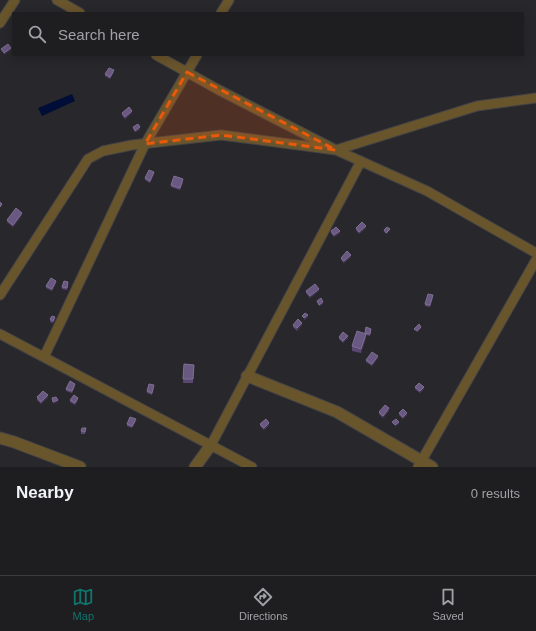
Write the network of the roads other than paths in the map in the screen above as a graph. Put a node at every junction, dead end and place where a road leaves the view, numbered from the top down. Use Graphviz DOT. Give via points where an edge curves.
graph roads {
  1 [pos="15,0"];
  2 [pos="57,0"];
  3 [pos="229,0"];
  4 [pos="78,12"];
  5 [pos="222,12"];
  6 [pos="0,23"];
  7 [pos="158,56"];
  8 [pos="196,56"];
  9 [pos="187,72"];
  10 [pos="536,98"];
  11 [pos="144,144"];
  12 [pos="336,150"];
  13 [pos="361,161"];
  14 [pos="536,253"];
  15 [pos="536,260"];
  16 [pos="0,295"];
  17 [pos="0,334"];
  18 [pos="44,357"];
  19 [pos="247,376"];
  20 [pos="0,438"];
  21 [pos="211,445"];
  22 [pos="420,464"];
  23 [pos="80,467"];
  24 [pos="195,467"];
  25 [pos="252,467"];
  26 [pos="432,467"];
  1 -- 6 [label="street"];
  2 -- 4 [label="street"];
  3 -- 5 [label="street"];
  7 -- 9 [label="street"];
  8 -- 9 [label="street"];
  9 -- 11 [label="street"];
  9 -- 12 [label="street"];
  10 -- 12 [label="street" via="477,106"];
  11 -- 12 [label="street" via="221,136"];
  11 -- 16 [label="street" via="102,151 88,159"];
  11 -- 18 [label="street"];
  12 -- 13 [label="street"];
  13 -- 14 [label="street" via="427,191"];
  13 -- 19 [label="street"];
  15 -- 22 [label="street"];
  17 -- 18 [label="street"];
  18 -- 21 [label="street"];
  19 -- 21 [label="street"];
  19 -- 22 [label="street" via="336,412"];
  20 -- 23 [label="street"];
  21 -- 24 [label="street"];
  21 -- 25 [label="street"];
  22 -- 26 [label="street"];
}
